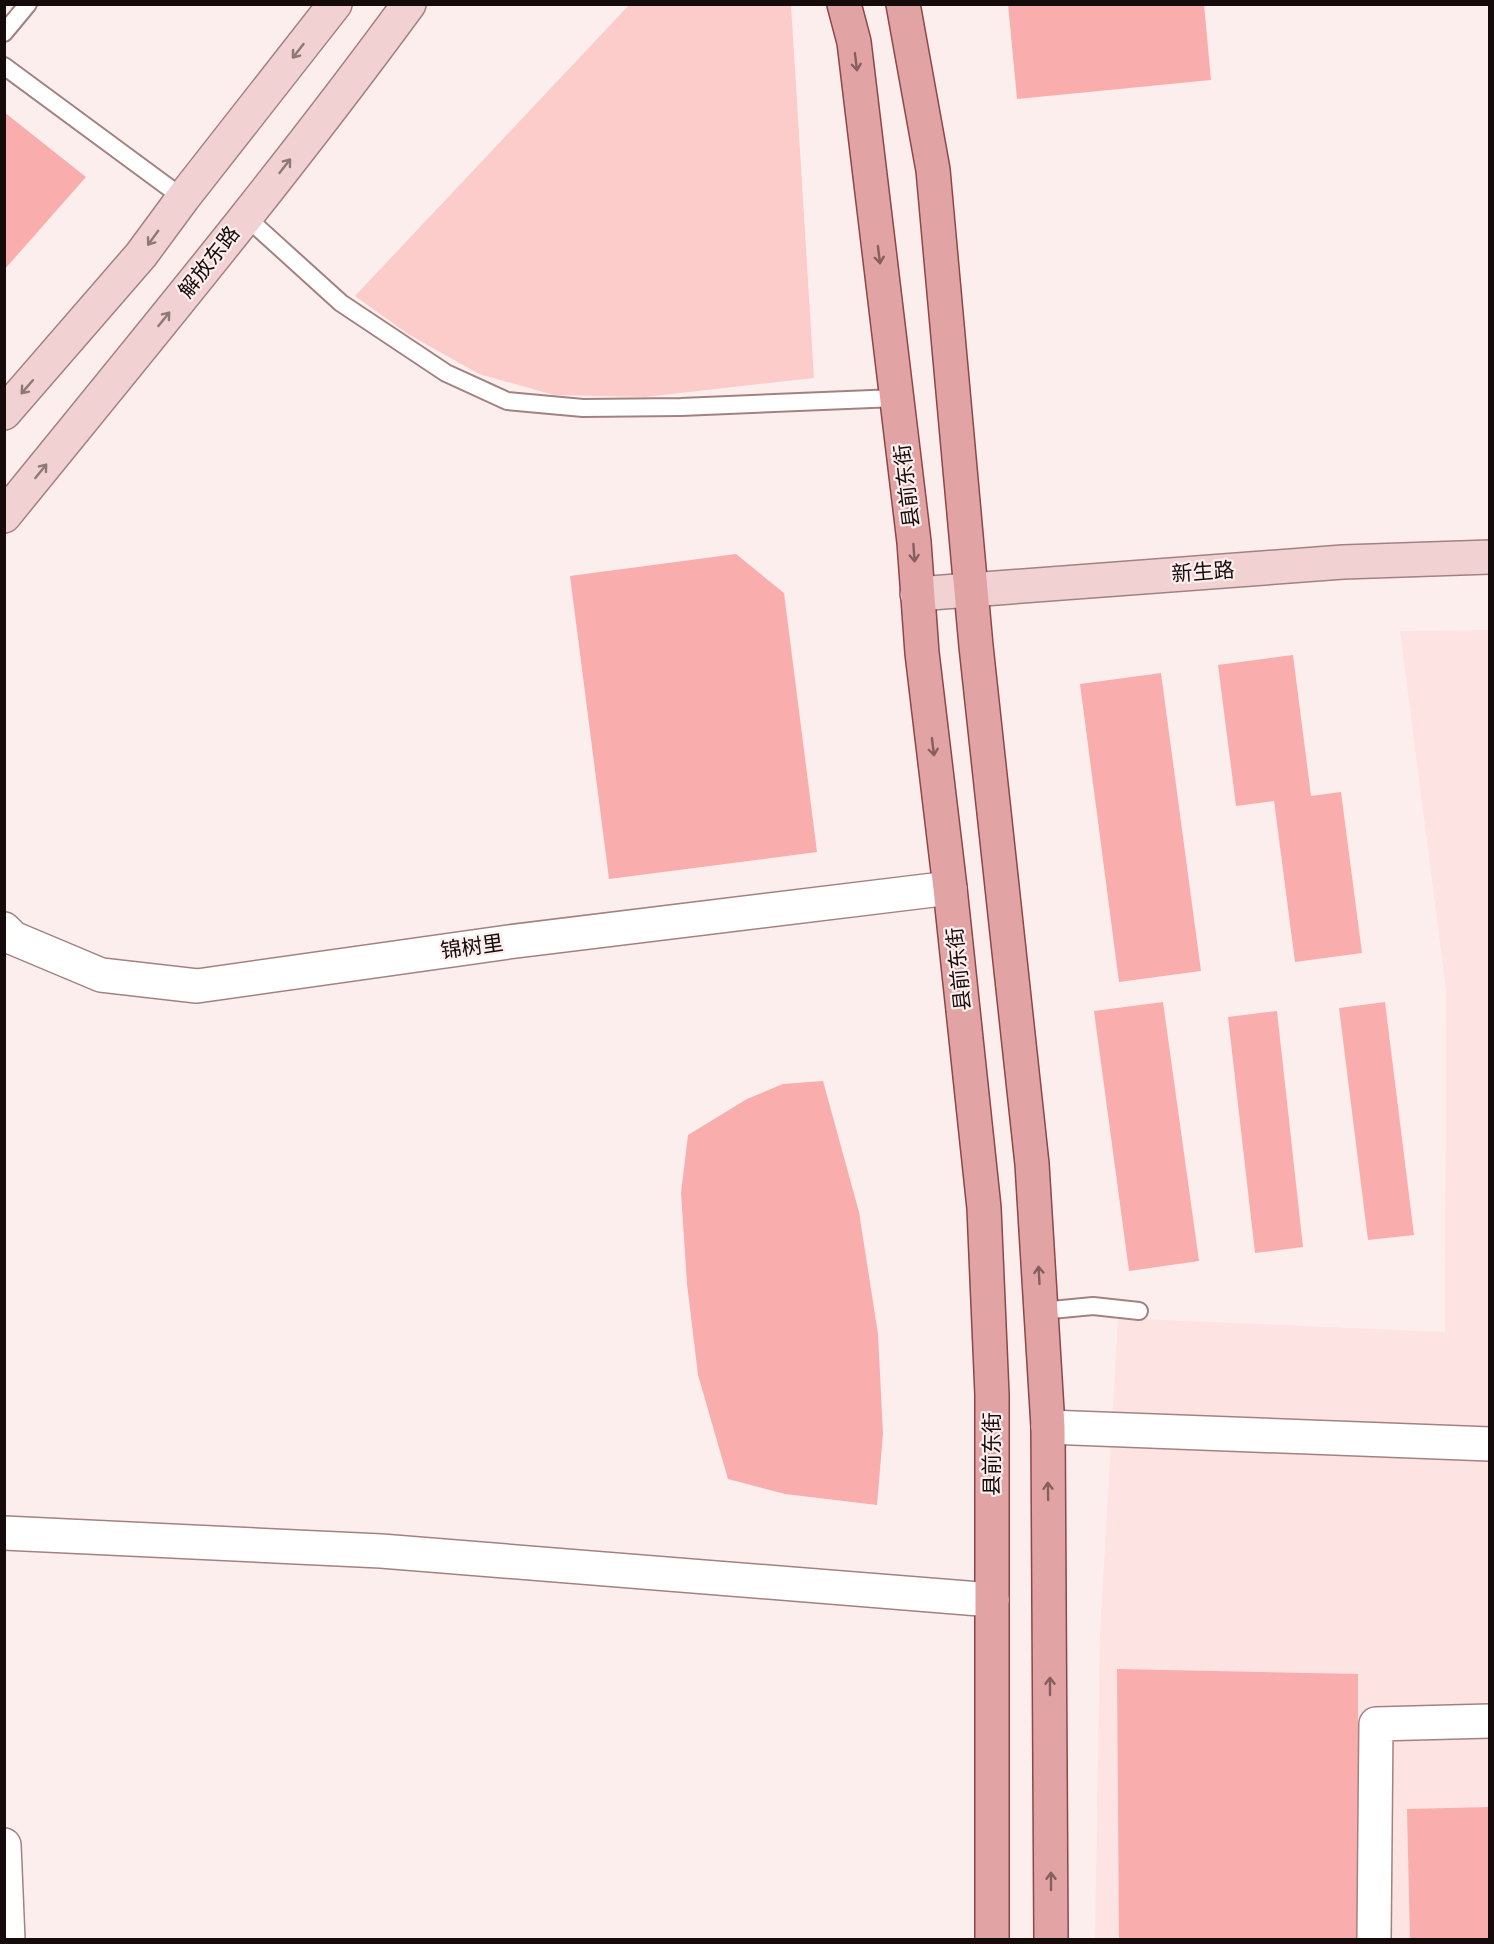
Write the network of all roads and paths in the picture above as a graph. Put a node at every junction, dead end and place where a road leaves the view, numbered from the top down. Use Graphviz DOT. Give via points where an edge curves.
graph roads {
  1 [pos="28,4"];
  2 [pos="334,4"];
  3 [pos="409,4"];
  4 [pos="844,4"];
  5 [pos="903,4"];
  6 [pos="4,33"];
  7 [pos="4,66"];
  8 [pos="183,198"];
  9 [pos="245,216"];
  10 [pos="896,398"];
  11 [pos="4,413"];
  12 [pos="4,516"];
  13 [pos="1490,557"];
  14 [pos="971,590"];
  15 [pos="917,594"];
  16 [pos="950,888"];
  17 [pos="4,929"];
  18 [pos="1041,1311"];
  19 [pos="1139,1311"];
  20 [pos="1047,1427"];
  21 [pos="1490,1444"];
  22 [pos="4,1533"];
  23 [pos="992,1600"];
  24 [pos="1490,1721"];
  25 [pos="4,1845"];
  26 [pos="8,1940"];
  27 [pos="992,1940"];
  28 [pos="1051,1940"];
  29 [pos="1374,1940"];
  1 -- 6 [label="lane"];
  2 -- 8 [label="main road, one-way"];
  9 -- 3 [label="main road, 解放东路, one-way"];
  4 -- 10 [label="main road, 县前东街, one-way" via="854,42"];
  5 -- 14 [label="main road" via="933,170"];
  7 -- 8 [label="lane"];
  8 -- 11 [label="main road, one-way" via="141,255"];
  9 -- 10 [label="lane" via="341,303 446,373 507,401 583,408"];
  12 -- 9 [label="main road, 解放东路, one-way"];
  10 -- 15 [label="main road, 县前东街, one-way"];
  13 -- 14 [label="main road, 新生路" via="1343,562"];
  14 -- 15 [label="main road, 新生路"];
  18 -- 14 [label="main road, one-way" via="1032,1164"];
  15 -- 16 [label="main road, 县前东街, one-way"];
  16 -- 17 [label="street, 锦树里" via="508,942 198,987 100,975 13,938"];
  16 -- 23 [label="main road, 县前东街" via="984,1208 992,1395"];
  18 -- 19 [label="lane" via="1093,1306"];
  18 -- 20 [label="main road"];
  20 -- 21 [label="street"];
  28 -- 20 [label="main road, one-way"];
  22 -- 23 [label="street" via="381,1551"];
  23 -- 27 [label="main road, 县前东街"];
  24 -- 29 [label="street" via="1376,1724"];
  25 -- 26 [label="street"];
}
